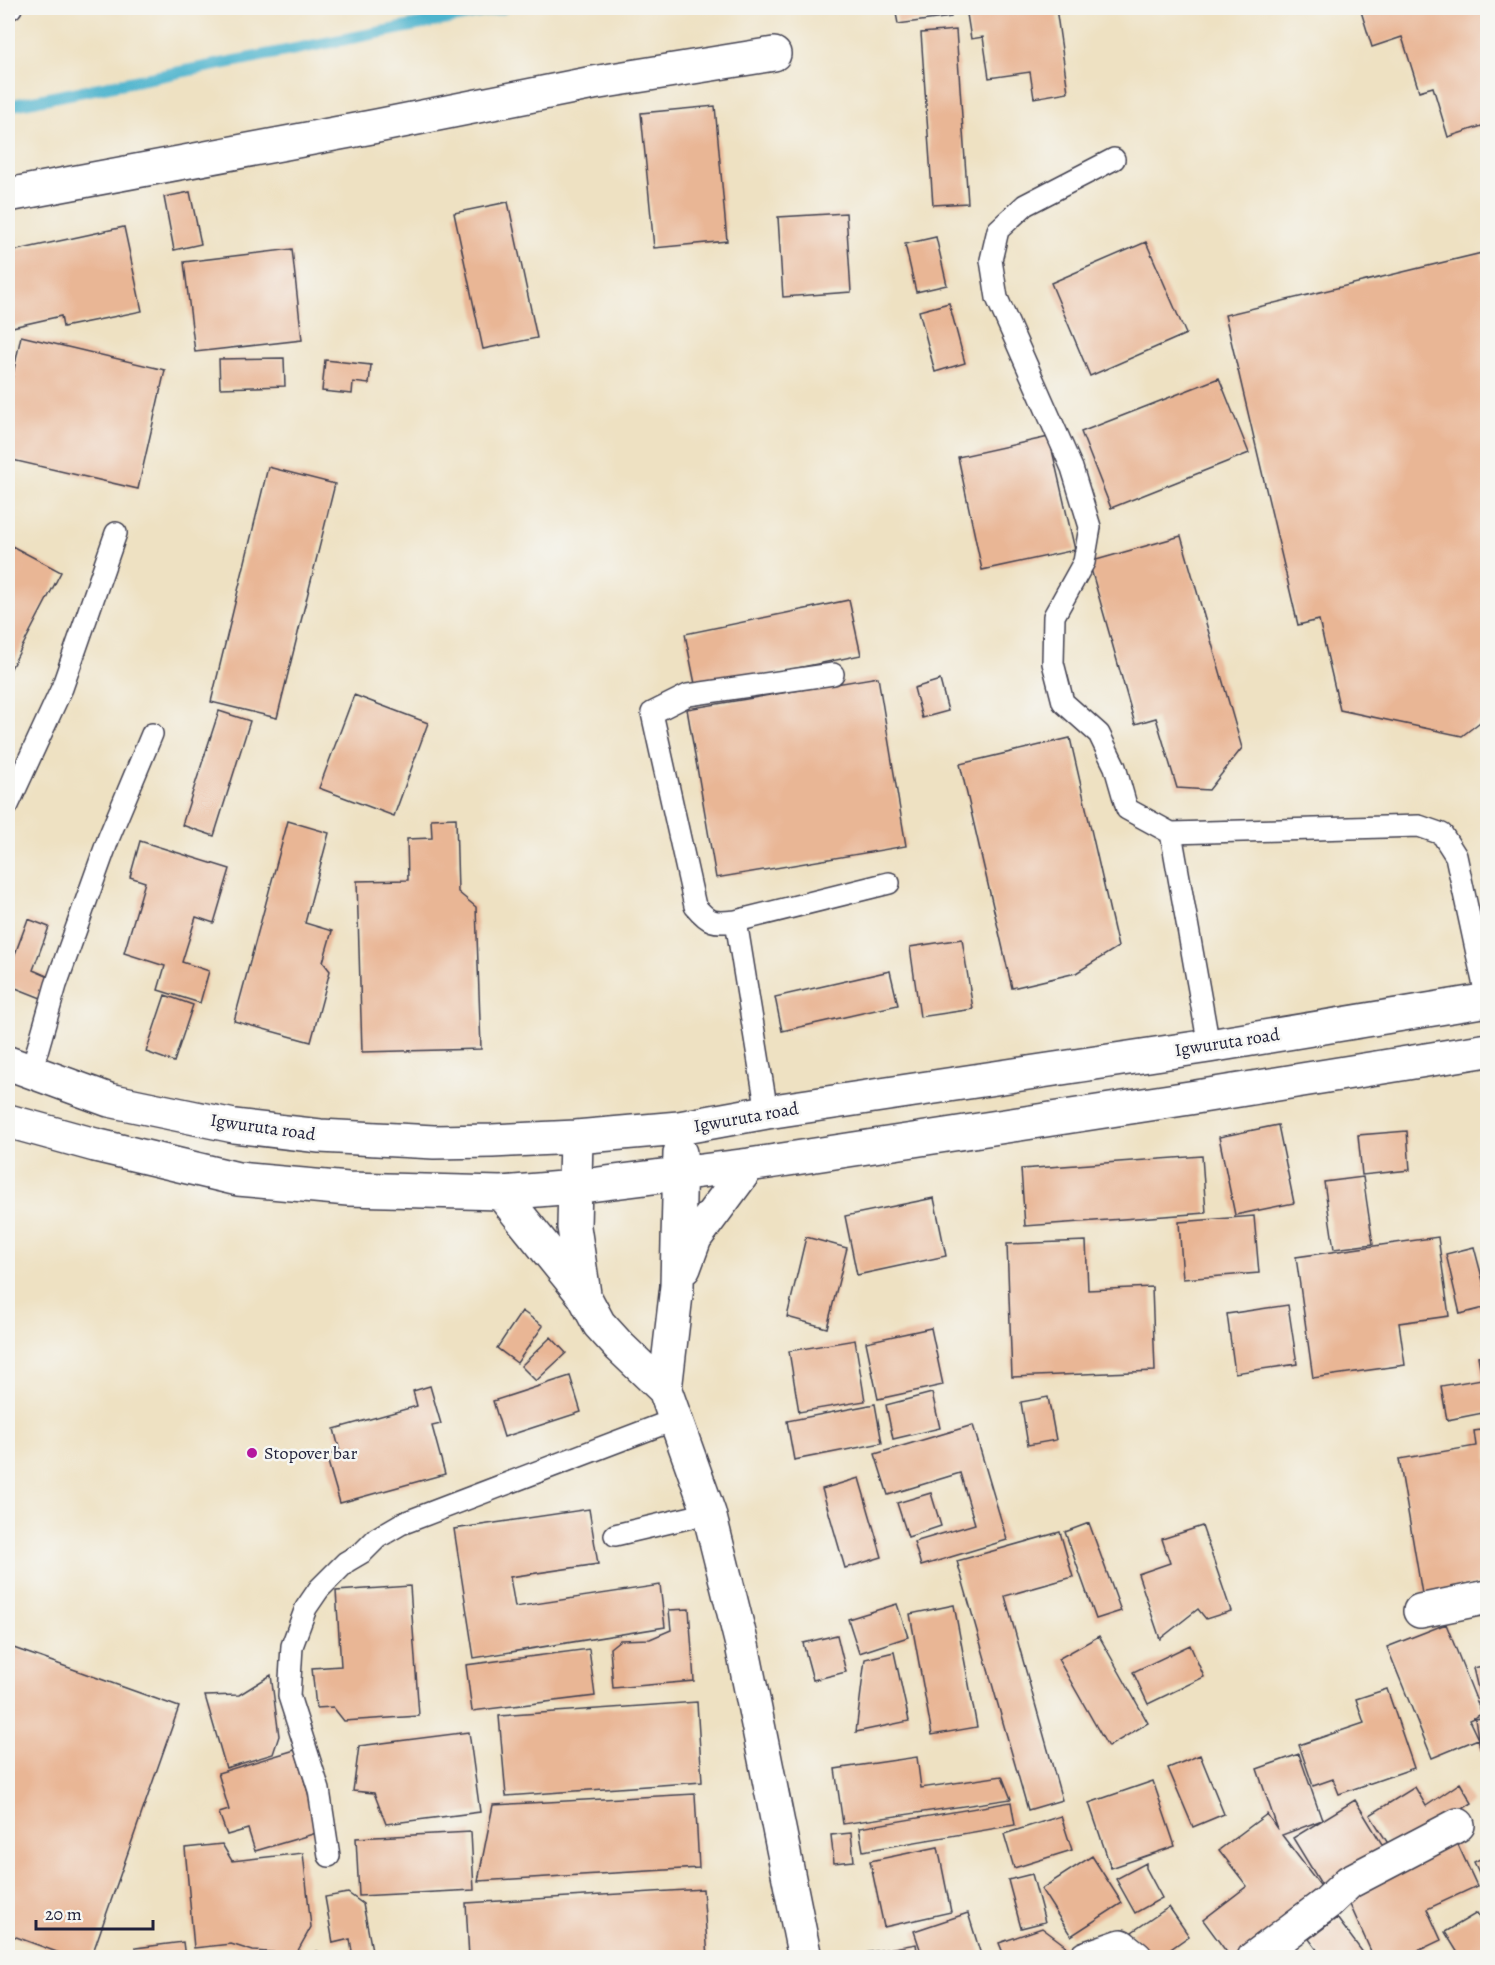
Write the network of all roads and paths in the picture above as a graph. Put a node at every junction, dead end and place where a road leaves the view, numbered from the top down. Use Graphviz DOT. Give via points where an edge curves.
graph roads {
  1 [pos="774,54"];
  2 [pos="1114,159"];
  3 [pos="8,195"];
  4 [pos="116,532"];
  5 [pos="833,674"];
  6 [pos="152,734"];
  7 [pos="8,805"];
  8 [pos="1171,833"];
  9 [pos="890,883"];
  10 [pos="735,921"];
  11 [pos="1487,1000"];
  12 [pos="1209,1046"];
  13 [pos="1488,1050"];
  14 [pos="19,1067"];
  15 [pos="767,1112"];
  16 [pos="8,1121"];
  17 [pos="680,1128"];
  18 [pos="576,1137"];
  19 [pos="749,1165"];
  20 [pos="681,1174"];
  21 [pos="574,1187"];
  22 [pos="501,1193"];
  23 [pos="677,1286"];
  24 [pos="584,1296"];
  25 [pos="671,1405"];
  26 [pos="709,1513"];
  27 [pos="615,1535"];
  28 [pos="1488,1597"];
  29 [pos="1420,1611"];
  30 [pos="1458,1825"];
  31 [pos="329,1856"];
  32 [pos="805,1958"];
  33 [pos="1086,1958"];
  34 [pos="1136,1958"];
  35 [pos="1254,1958"];
  1 -- 3 [label="main road" via="593,83"];
  2 -- 8 [label="lane" via="1025,205 998,230 991,260 997,298 1072,468 1090,527 1084,562 1054,616 1053,663 1063,702 1099,734 1115,767 1127,809"];
  4 -- 7 [label="lane" via="62,688"];
  5 -- 10 [label="lane" via="688,695 652,713 695,906 713,923"];
  6 -- 14 [label="lane" via="109,837 56,985"];
  8 -- 11 [label="lane" via="1419,826 1442,834 1456,856"];
  8 -- 12 [label="lane"];
  9 -- 10 [label="lane"];
  10 -- 15 [label="lane"];
  11 -- 12 [label="main road, Igwuruta road"];
  12 -- 15 [label="main road, Igwuruta road"];
  13 -- 19 [label="main road"];
  14 -- 18 [label="main road, Igwuruta road" via="109,1100 234,1126 434,1142"];
  15 -- 17 [label="main road, Igwuruta road"];
  16 -- 22 [label="main road" via="238,1179 348,1189"];
  17 -- 18 [label="main road, Igwuruta road"];
  17 -- 20 [label="main road"];
  18 -- 21 [label="main road"];
  19 -- 20 [label="main road"];
  19 -- 23 [label="main road" via="696,1238"];
  20 -- 21 [label="main road"];
  20 -- 23 [label="main road"];
  21 -- 22 [label="main road"];
  21 -- 24 [label="main road" via="574,1227"];
  22 -- 24 [label="main road"];
  23 -- 25 [label="main road"];
  24 -- 25 [label="main road" via="599,1324"];
  25 -- 26 [label="main road"];
  25 -- 31 [label="lane" via="400,1524 346,1563 319,1590 306,1608 292,1646 289,1696 319,1790"];
  26 -- 27 [label="lane"];
  26 -- 32 [label="main road" via="742,1645"];
  28 -- 29 [label="main road"];
  30 -- 35 [label="main road" via="1349,1882"];
  33 -- 34 [label="main road" via="1121,1946"];
}
